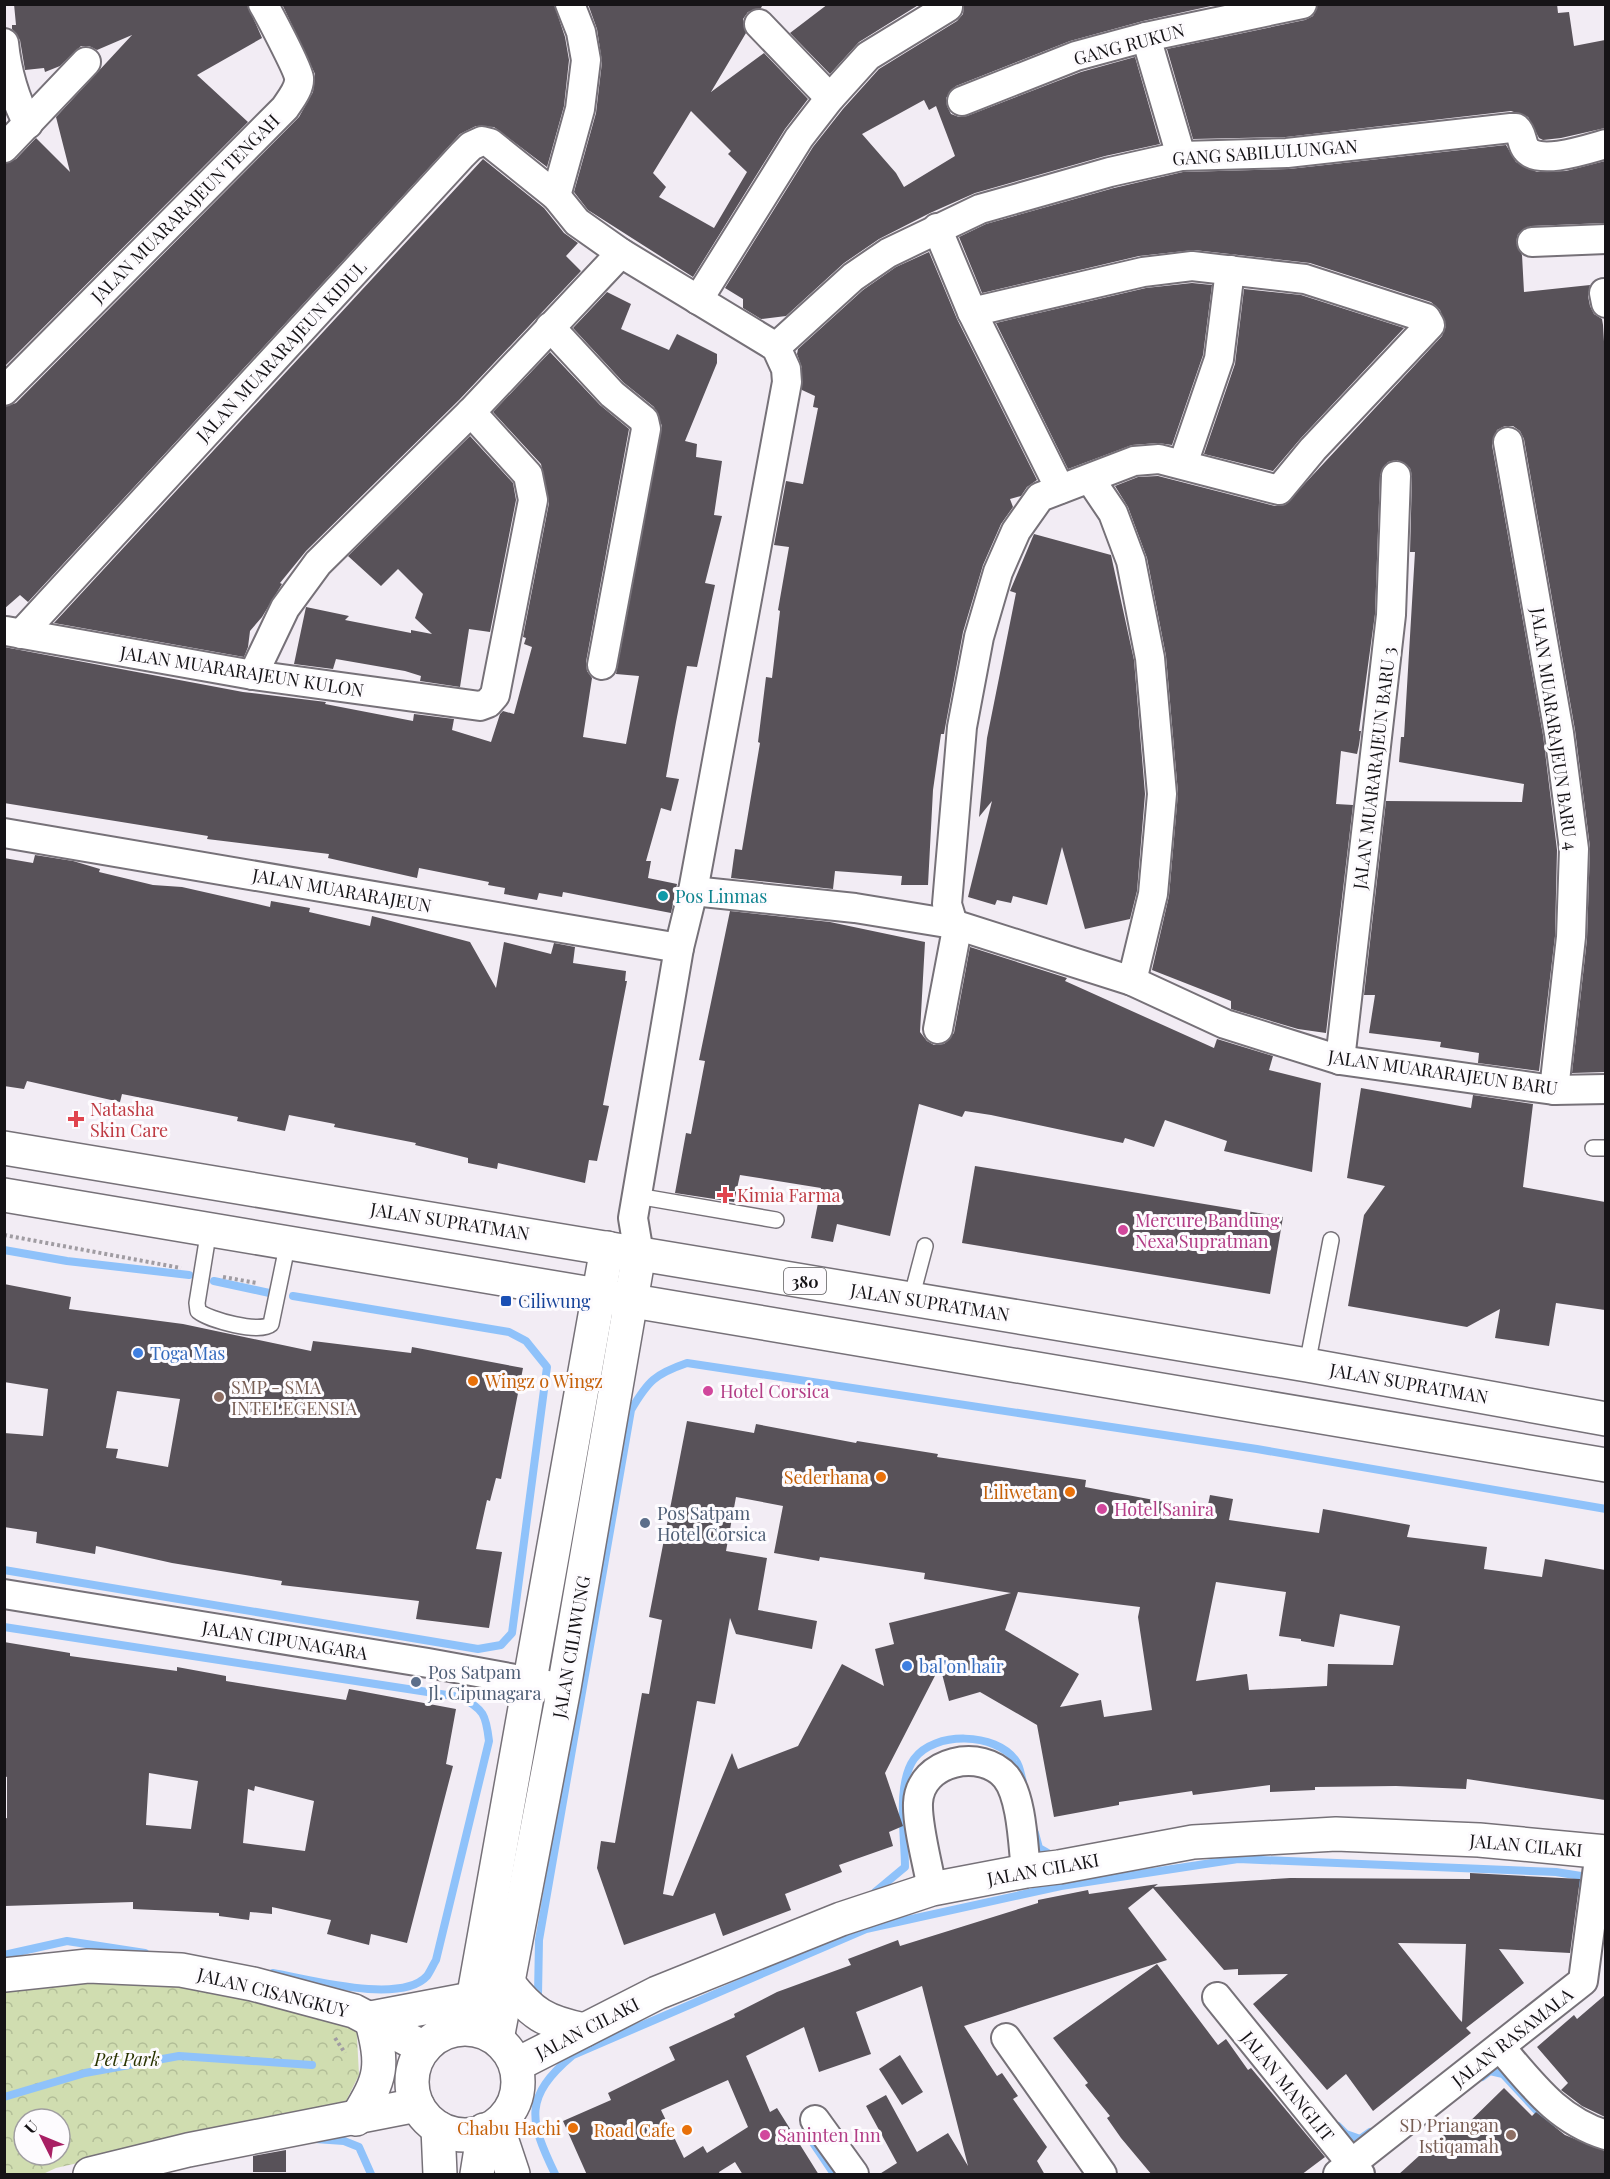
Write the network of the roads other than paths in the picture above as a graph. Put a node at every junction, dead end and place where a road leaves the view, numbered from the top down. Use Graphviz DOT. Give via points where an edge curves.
graph roads {
  1 [pos="570,4"];
  2 [pos="1302,4"];
  3 [pos="948,8"];
  4 [pos="271,19"];
  5 [pos="759,24"];
  6 [pos="1146,37"];
  7 [pos="4,43"];
  8 [pos="86,62"];
  9 [pos="830,98"];
  10 [pos="18,101"];
  11 [pos="962,101"];
  12 [pos="1605,144"];
  13 [pos="4,148"];
  14 [pos="1181,156"];
  15 [pos="556,196"];
  16 [pos="937,228"];
  17 [pos="1605,239"];
  18 [pos="1532,242"];
  19 [pos="621,253"];
  20 [pos="1230,270"];
  21 [pos="698,300"];
  22 [pos="972,312"];
  23 [pos="550,327"];
  24 [pos="776,347"];
  25 [pos="4,391"];
  26 [pos="471,412"];
  27 [pos="1508,442"];
  28 [pos="1183,464"];
  29 [pos="1396,476"];
  30 [pos="1090,479"];
  31 [pos="1060,489"];
  32 [pos="13,632"];
  33 [pos="602,665"];
  34 [pos="253,675"];
  35 [pos="4,833"];
  36 [pos="693,891"];
  37 [pos="953,924"];
  38 [pos="679,948"];
  39 [pos="1132,981"];
  40 [pos="938,1029"];
  41 [pos="1340,1060"];
  42 [pos="1605,1089"];
  43 [pos="1554,1090"];
  44 [pos="4,1148"];
  45 [pos="4,1195"];
  46 [pos="635,1207"];
  47 [pos="776,1220"];
  48 [pos="209,1229"];
  49 [pos="1331,1240"];
  50 [pos="288,1242"];
  51 [pos="925,1246"];
  52 [pos="607,1248"];
  53 [pos="639,1254"];
  54 [pos="600,1297"];
  55 [pos="911,1299"];
  56 [pos="632,1302"];
  57 [pos="1307,1365"];
  58 [pos="1605,1419"];
  59 [pos="1605,1465"];
  60 [pos="4,1594"];
  61 [pos="528,1682"];
  62 [pos="564,1688"];
  63 [pos="1603,1852"];
  64 [pos="1026,1871"];
  65 [pos="932,1889"];
  66 [pos="4,1975"];
  67 [pos="508,1983"];
  68 [pos="1594,1983"];
  69 [pos="1217,1997"];
  70 [pos="371,2018"];
  71 [pos="584,2030"];
  72 [pos="488,2033"];
  73 [pos="1006,2037"];
  74 [pos="1500,2047"];
  75 [pos="424,2048"];
  76 [pos="427,2117"];
  77 [pos="356,2119"];
  78 [pos="815,2120"];
  79 [pos="491,2128"];
  80 [pos="1605,2135"];
  81 [pos="1349,2171"];
  82 [pos="90,2175"];
  83 [pos="440,2175"];
  84 [pos="477,2175"];
  85 [pos="513,2175"];
  86 [pos="854,2175"];
  87 [pos="1102,2175"];
  1 -- 15 [label="street" via="586,60 580,108"];
  2 -- 6 [label="street, GANG RUKUN"];
  3 -- 9 [label="street" via="868,56"];
  4 -- 25 [label="street, JALAN MUARARAJEUN TENGAH" via="299,77 297,89 285,108"];
  5 -- 9 [label="street"];
  6 -- 11 [label="street, GANG RUKUN" via="1076,56"];
  6 -- 14 [label="street"];
  7 -- 10 [label="street"];
  8 -- 10 [label="street"];
  9 -- 21 [label="street" via="798,138"];
  10 -- 13 [label="street"];
  12 -- 14 [label="street, GANG SABILULUNGAN" via="1557,156 1533,155 1524,148 1516,128 1287,153"];
  14 -- 16 [label="street, GANG SABILULUNGAN" via="980,209"];
  15 -- 19 [label="street, JALAN MUARARAJEUN KIDUL" via="577,222"];
  15 -- 32 [label="street, JALAN MUARARAJEUN KIDUL" via="490,143 482,141 471,146"];
  16 -- 22 [label="street"];
  16 -- 24 [label="street, GANG SABILULUNGAN" via="888,253 853,277"];
  17 -- 18 [label="street"];
  19 -- 21 [label="street, JALAN MUARARAJEUN KIDUL"];
  19 -- 23 [label="street"];
  20 -- 22 [label="street" via="1192,266 1143,272"];
  20 -- 28 [label="street" via="1218,359"];
  20 -- 28 [label="street" via="1305,279 1426,318 1430,325 1313,449 1282,489 1276,491"];
  21 -- 24 [label="street, JALAN MUARARAJEUN KIDUL"];
  22 -- 31 [label="street"];
  23 -- 26 [label="street"];
  23 -- 33 [label="street" via="612,394 644,420 646,429"];
  24 -- 36 [label="street" via="787,382"];
  26 -- 34 [label="street" via="318,563 285,608"];
  26 -- 34 [label="street, JALAN MUARARAJEUN KULON" via="528,475 533,500 495,695 480,706"];
  27 -- 43 [label="street, JALAN MUARARAJEUN BARU 4" via="1559,733 1574,849 1571,937"];
  28 -- 30 [label="street" via="1148,459"];
  29 -- 41 [label="street, JALAN MUARARAJEUN BARU 3" via="1391,615"];
  30 -- 31 [label="street"];
  30 -- 39 [label="street" via="1113,513 1131,561 1150,658 1161,783 1154,894"];
  31 -- 37 [label="street" via="1034,502 1016,531 998,572 979,637 962,727 946,904"];
  32 -- 34 [label="street, JALAN MUARARAJEUN KULON"];
  35 -- 38 [label="street, JALAN MUARARAJEUN"];
  36 -- 37 [label="street, JALAN MUARARAJEUN BARU" via="845,907"];
  36 -- 38 [label="street"];
  37 -- 39 [label="street, JALAN MUARARAJEUN BARU"];
  37 -- 40 [label="street" via="956,934"];
  38 -- 46 [label="street"];
  39 -- 41 [label="street, JALAN MUARARAJEUN BARU" via="1225,1024"];
  41 -- 43 [label="street, JALAN MUARARAJEUN BARU"];
  42 -- 43 [label="street, JALAN MUARARAJEUN BARU"];
  44 -- 52 [label="street, JALAN SUPRATMAN / 380"];
  45 -- 48 [label="street"];
  46 -- 47 [label="lane"];
  46 -- 52 [label="street"];
  46 -- 53 [label="street"];
  48 -- 50 [label="street"];
  48 -- 50 [label="lane" via="198,1311 206,1317 257,1329 271,1324"];
  49 -- 57 [label="lane"];
  50 -- 54 [label="street"];
  51 -- 55 [label="lane"];
  52 -- 53 [label="street, JALAN SUPRATMAN / 380"];
  52 -- 54 [label="street, JALAN CILIWUNG"];
  53 -- 55 [label="street, JALAN SUPRATMAN / 380"];
  53 -- 56 [label="street, JALAN CILIWUNG"];
  54 -- 56 [label="street"];
  54 -- 61 [label="street, JALAN CILIWUNG"];
  55 -- 57 [label="street, JALAN SUPRATMAN / 380"];
  56 -- 59 [label="street"];
  56 -- 62 [label="street, JALAN CILIWUNG"];
  57 -- 58 [label="street, JALAN SUPRATMAN / 380"];
  60 -- 61 [label="street, JALAN CIPUNAGARA"];
  61 -- 62 [label="street, JALAN CIPUNAGARA"];
  61 -- 72 [label="street, JALAN CILIWUNG"];
  62 -- 67 [label="street, JALAN CILIWUNG"];
  63 -- 64 [label="street, JALAN CILAKI" via="1336,1834 1193,1842"];
  63 -- 68 [label="street, JALAN RASAMALA"];
  64 -- 65 [label="street, JALAN CILAKI"];
  64 -- 65 [label="street" via="1015,1792 1007,1778 995,1766 977,1760 945,1765 921,1788 918,1803"];
  65 -- 71 [label="street, JALAN CILAKI" via="841,1919 668,1989"];
  66 -- 70 [label="street, JALAN CISANGKUY" via="88,1966 181,1970 253,1984"];
  67 -- 71 [label="street" via="536,2015"];
  67 -- 72 [label="street, JALAN CILIWUNG"];
  68 -- 74 [label="street, JALAN RASAMALA"];
  69 -- 81 [label="street, JALAN MANGLIT"];
  70 -- 72 [label="street"];
  70 -- 75 [label="street, JALAN CISANGKUY"];
  70 -- 77 [label="street" via="380,2051 379,2072 375,2089"];
  71 -- 72 [label="street, JALAN CILAKI"];
  72 -- 75 [label="street" via="452,2030"];
  72 -- 79 [label="street" via="519,2081 509,2113"];
  73 -- 87 [label="street"];
  74 -- 80 [label="street" via="1556,2109 1581,2127"];
  74 -- 81 [label="street, JALAN RASAMALA"];
  75 -- 76 [label="street" via="411,2075"];
  76 -- 77 [label="street"];
  76 -- 79 [label="street" via="445,2132 471,2135"];
  76 -- 83 [label="street"];
  77 -- 82 [label="street" via="188,2150"];
  78 -- 86 [label="street"];
  79 -- 84 [label="street"];
  79 -- 85 [label="street"];
}
